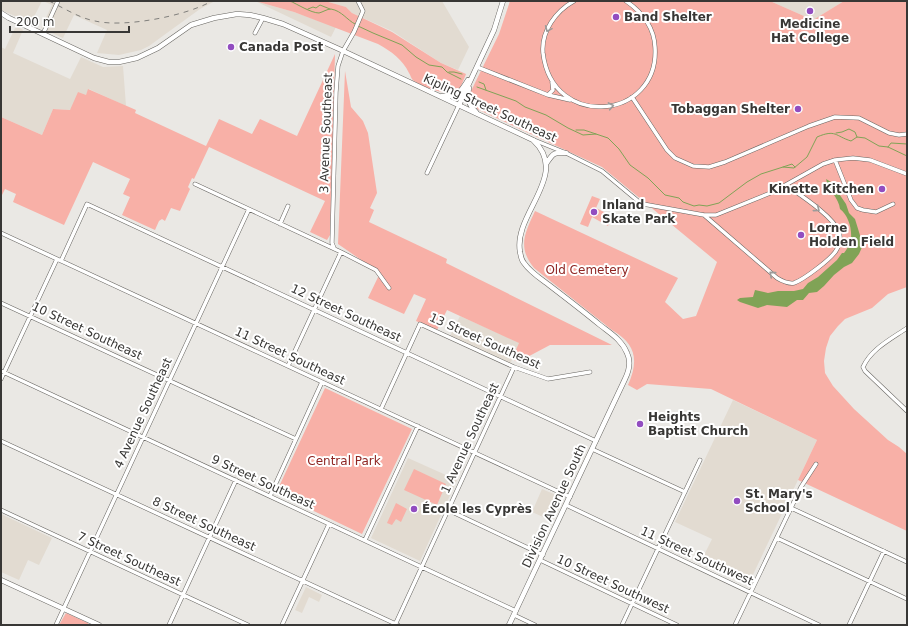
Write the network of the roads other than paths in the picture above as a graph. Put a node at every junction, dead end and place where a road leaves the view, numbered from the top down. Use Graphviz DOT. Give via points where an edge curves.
graph roads {
  1 [pos="58,1"];
  2 [pos="358,1"];
  3 [pos="503,1"];
  4 [pos="574,1"];
  5 [pos="626,1"];
  6 [pos="1,15"];
  7 [pos="263,18"];
  8 [pos="255,33"];
  9 [pos="42,34"];
  10 [pos="343,51"];
  11 [pos="476,68"];
  12 [pos="470,81"];
  13 [pos="552,81"];
  14 [pos="433,93"];
  15 [pos="548,95"];
  16 [pos="632,97"];
  17 [pos="573,101"];
  18 [pos="459,105"];
  19 [pos="480,115"];
  20 [pos="907,134"];
  21 [pos="527,137"];
  22 [pos="566,153"];
  23 [pos="836,160"];
  24 [pos="546,164"];
  25 [pos="427,173"];
  26 [pos="907,174"];
  27 [pos="195,184"];
  28 [pos="786,185"];
  29 [pos="892,204"];
  30 [pos="288,206"];
  31 [pos="248,209"];
  32 [pos="704,215"];
  33 [pos="716,215"];
  34 [pos="714,223"];
  35 [pos="280,224"];
  36 [pos="1,233"];
  37 [pos="334,248"];
  38 [pos="341,252"];
  39 [pos="59,260"];
  40 [pos="222,266"];
  41 [pos="389,288"];
  42 [pos="1,303"];
  43 [pos="315,309"];
  44 [pos="30,316"];
  45 [pos="195,323"];
  46 [pos="907,328"];
  47 [pos="407,352"];
  48 [pos="288,366"];
  49 [pos="514,368"];
  50 [pos="3,372"];
  51 [pos="590,372"];
  52 [pos="1,379"];
  53 [pos="169,380"];
  54 [pos="322,382"];
  55 [pos="500,397"];
  56 [pos="381,409"];
  57 [pos="906,409"];
  58 [pos="418,426"];
  59 [pos="142,437"];
  60 [pos="296,439"];
  61 [pos="1,441"];
  62 [pos="596,441"];
  63 [pos="592,449"];
  64 [pos="474,452"];
  65 [pos="700,460"];
  66 [pos="816,464"];
  67 [pos="236,480"];
  68 [pos="685,492"];
  69 [pos="116,494"];
  70 [pos="270,496"];
  71 [pos="570,497"];
  72 [pos="566,505"];
  73 [pos="792,508"];
  74 [pos="1,510"];
  75 [pos="448,510"];
  76 [pos="329,524"];
  77 [pos="209,537"];
  78 [pos="777,538"];
  79 [pos="365,540"];
  80 [pos="658,549"];
  81 [pos="884,551"];
  82 [pos="90,552"];
  83 [pos="542,555"];
  84 [pos="540,560"];
  85 [pos="907,562"];
  86 [pos="422,567"];
  87 [pos="1,580"];
  88 [pos="302,580"];
  89 [pos="869,582"];
  90 [pos="751,593"];
  91 [pos="183,595"];
  92 [pos="907,599"];
  93 [pos="632,604"];
  94 [pos="63,608"];
  95 [pos="515,613"];
  96 [pos="56,625"];
  97 [pos="99,625"];
  98 [pos="169,625"];
  99 [pos="248,625"];
  100 [pos="282,625"];
  101 [pos="396,625"];
  102 [pos="509,625"];
  103 [pos="535,625"];
  104 [pos="622,625"];
  105 [pos="677,625"];
  106 [pos="735,625"];
  107 [pos="819,625"];
  108 [pos="849,625"];
  1 -- 9 [label="street"];
  2 -- 10 [label="street, 3 Avenue Southeast" via="363,11"];
  3 -- 11 [label="street" via="497,22"];
  4 -- 13 [label="street, one-way" via="553,19 546,34 543,50 545,66"];
  5 -- 16 [label="street" via="639,11 649,24 655,40 656,56 652,72 644,86"];
  6 -- 9 [label="street, Kipling Street Southeast"];
  7 -- 8 [label="street"];
  7 -- 9 [label="street, Kipling Street Southeast" via="237,14 203,21 191,25 148,54 119,62 102,61"];
  7 -- 10 [label="street, Kipling Street Southeast" via="283,24"];
  10 -- 14 [label="street, Kipling Street Southeast"];
  10 -- 37 [label="street, 3 Avenue Southeast" via="338,66 336,92 332,243"];
  11 -- 12 [label="street"];
  11 -- 14 [label="street" via="457,94 449,96"];
  11 -- 15 [label="street"];
  12 -- 18 [label="street"];
  12 -- 19 [label="street" via="469,104"];
  13 -- 15 [label="street" via="553,90"];
  13 -- 17 [label="street"];
  14 -- 18 [label="street, Kipling Street Southeast"];
  15 -- 17 [label="street"];
  17 -- 16 [label="street, one-way" via="603,107 618,104"];
  16 -- 20 [label="street" via="667,150 675,158 693,166 709,167 725,162 835,117 859,118 889,133"];
  18 -- 19 [label="street, Kipling Street Southeast"];
  18 -- 25 [label="street"];
  19 -- 21 [label="street, Kipling Street Southeast"];
  21 -- 22 [label="street, Kipling Street Southeast"];
  21 -- 24 [label="street" via="542,150"];
  22 -- 24 [label="street" via="552,154"];
  22 -- 32 [label="street, Kipling Street Southeast" via="602,171 643,204"];
  23 -- 26 [label="street" via="870,160"];
  23 -- 28 [label="street" via="823,164"];
  23 -- 29 [label="street" via="851,200 857,208 876,212"];
  24 -- 62 [label="street, Division Avenue South" via="544,180 519,241 520,255 534,274 616,337 627,352 629,363 628,374"];
  27 -- 31 [label="street"];
  28 -- 33 [label="street"];
  28 -- 34 [label="street, one-way" via="825,215 840,233 838,248 833,255 802,279 792,284 777,278"];
  30 -- 35 [label="street"];
  31 -- 35 [label="street"];
  31 -- 40 [label="street, 4 Avenue Southeast"];
  32 -- 33 [label="street, Kipling Street Southeast"];
  32 -- 34 [label="street"];
  33 -- 34 [label="street"];
  35 -- 37 [label="street"];
  36 -- 39 [label="street, 11 Street Southeast"];
  37 -- 38 [label="street"];
  38 -- 41 [label="street" via="376,270"];
  38 -- 43 [label="street"];
  39 -- 40 [label="street, 12 Street Southeast" via="87,204"];
  39 -- 44 [label="street"];
  39 -- 45 [label="street, 11 Street Southeast"];
  40 -- 43 [label="street, 12 Street Southeast"];
  40 -- 45 [label="street, 4 Avenue Southeast"];
  42 -- 44 [label="street, 10 Street Southeast"];
  43 -- 47 [label="street, 12 Street Southeast"];
  43 -- 48 [label="street"];
  44 -- 50 [label="street"];
  44 -- 53 [label="street, 10 Street Southeast"];
  45 -- 48 [label="street, 11 Street Southeast"];
  45 -- 53 [label="street, 4 Avenue Southeast"];
  46 -- 57 [label="street" via="876,350 863,367 864,371"];
  47 -- 49 [label="street, 13 Street Southeast" via="420,324"];
  47 -- 55 [label="street, 12 Street Southeast"];
  47 -- 56 [label="street"];
  48 -- 54 [label="street, 11 Street Southeast"];
  49 -- 51 [label="street, 13 Street Southeast" via="548,379"];
  49 -- 55 [label="street, 1 Avenue Southeast"];
  50 -- 52 [label="street"];
  50 -- 59 [label="street, 9 Street Southeast"];
  53 -- 59 [label="street, 4 Avenue Southeast"];
  53 -- 60 [label="street, 10 Street Southeast"];
  54 -- 56 [label="street, 11 Street Southeast"];
  54 -- 60 [label="street"];
  55 -- 62 [label="street, 12 Street Southeast"];
  55 -- 64 [label="street, 1 Avenue Southeast"];
  56 -- 58 [label="street, 11 Street Southeast"];
  58 -- 64 [label="street, 11 Street Southeast"];
  58 -- 79 [label="street"];
  59 -- 67 [label="street, 9 Street Southeast"];
  59 -- 69 [label="street, 4 Avenue Southeast"];
  60 -- 70 [label="street"];
  61 -- 69 [label="street, 8 Street Southeast"];
  62 -- 63 [label="street, Division Avenue South"];
  63 -- 68 [label="street"];
  63 -- 71 [label="street, Division Avenue South"];
  64 -- 71 [label="street, 11 Street Southeast"];
  64 -- 75 [label="street, 1 Avenue Southeast"];
  65 -- 68 [label="street"];
  66 -- 73 [label="street" via="801,487"];
  67 -- 70 [label="street, 9 Street Southeast"];
  67 -- 77 [label="street"];
  68 -- 80 [label="street"];
  69 -- 77 [label="street, 8 Street Southeast"];
  69 -- 82 [label="street, 4 Avenue Southeast"];
  70 -- 76 [label="street, 9 Street Southeast"];
  71 -- 72 [label="street, Division Avenue South"];
  72 -- 80 [label="street, 11 Street Southwest"];
  72 -- 83 [label="street, Division Avenue South"];
  73 -- 78 [label="street"];
  73 -- 81 [label="street"];
  74 -- 82 [label="street, 7 Street Southeast"];
  75 -- 83 [label="street"];
  75 -- 86 [label="street, 1 Avenue Southeast"];
  76 -- 79 [label="street, 9 Street Southeast"];
  76 -- 88 [label="street"];
  77 -- 88 [label="street, 8 Street Southeast"];
  77 -- 91 [label="street"];
  78 -- 89 [label="street"];
  78 -- 90 [label="street"];
  79 -- 86 [label="street, 9 Street Southeast"];
  80 -- 90 [label="street, 11 Street Southwest"];
  80 -- 93 [label="street"];
  81 -- 85 [label="street"];
  81 -- 89 [label="street"];
  82 -- 91 [label="street, 7 Street Southeast"];
  82 -- 94 [label="street, 4 Avenue Southeast"];
  83 -- 84 [label="street, Division Avenue South"];
  84 -- 93 [label="street, 10 Street Southwest"];
  84 -- 95 [label="street, Division Avenue South"];
  86 -- 95 [label="street, 9 Street Southeast"];
  86 -- 101 [label="street, 1 Avenue Southeast"];
  87 -- 94 [label="street"];
  88 -- 100 [label="street"];
  88 -- 101 [label="street, 8 Street Southeast"];
  89 -- 92 [label="street"];
  89 -- 108 [label="street"];
  90 -- 106 [label="street"];
  90 -- 107 [label="street, 11 Street Southwest"];
  91 -- 98 [label="street"];
  91 -- 99 [label="street, 7 Street Southeast"];
  93 -- 104 [label="street"];
  93 -- 105 [label="street, 10 Street Southwest"];
  94 -- 96 [label="street, 4 Avenue Southeast"];
  94 -- 97 [label="street"];
  95 -- 102 [label="street, Division Avenue South"];
  95 -- 103 [label="street, 9 Street Southeast"];
}
